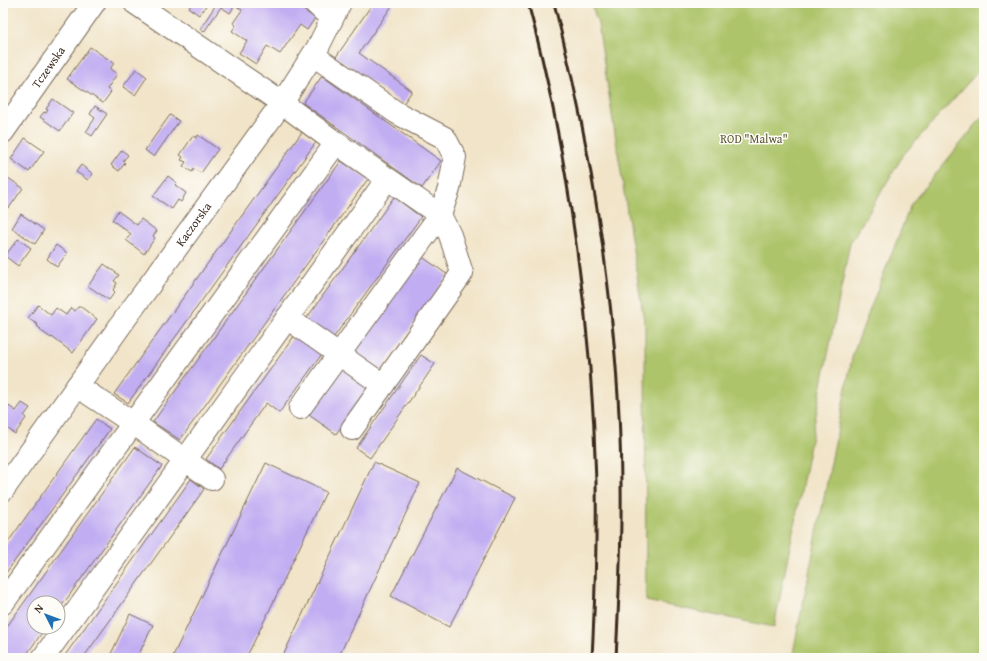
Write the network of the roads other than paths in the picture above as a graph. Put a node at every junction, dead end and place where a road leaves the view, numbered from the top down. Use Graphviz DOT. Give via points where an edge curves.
graph roads {
  1 [pos="94,3"];
  2 [pos="135,3"];
  3 [pos="315,3"];
  4 [pos="336,11"];
  5 [pos="313,55"];
  6 [pos="282,103"];
  7 [pos="3,132"];
  8 [pos="336,143"];
  9 [pos="386,179"];
  10 [pos="440,215"];
  11 [pos="287,318"];
  12 [pos="339,355"];
  13 [pos="77,386"];
  14 [pos="383,386"];
  15 [pos="300,408"];
  16 [pos="133,423"];
  17 [pos="352,429"];
  18 [pos="185,460"];
  19 [pos="212,479"];
  20 [pos="3,490"];
  21 [pos="3,603"];
  22 [pos="43,658"];
  1 -- 7 [label="street, Tczewska"];
  2 -- 6 [label="street"];
  3 -- 4 [label="street"];
  4 -- 5 [label="street, Kaczorska"];
  5 -- 6 [label="street, Kaczorska"];
  5 -- 10 [label="street" via="397,113 445,138 455,157 449,189"];
  6 -- 8 [label="street"];
  6 -- 13 [label="street, Kaczorska"];
  8 -- 9 [label="street"];
  8 -- 16 [label="street"];
  9 -- 10 [label="street"];
  9 -- 11 [label="street"];
  10 -- 12 [label="street"];
  10 -- 14 [label="street" via="450,235 462,273"];
  11 -- 12 [label="street"];
  11 -- 18 [label="street"];
  12 -- 14 [label="street"];
  12 -- 15 [label="street"];
  13 -- 16 [label="street"];
  13 -- 20 [label="street, Kaczorska"];
  14 -- 17 [label="street"];
  16 -- 18 [label="street"];
  16 -- 21 [label="street"];
  18 -- 19 [label="street"];
  18 -- 22 [label="street"];
}
